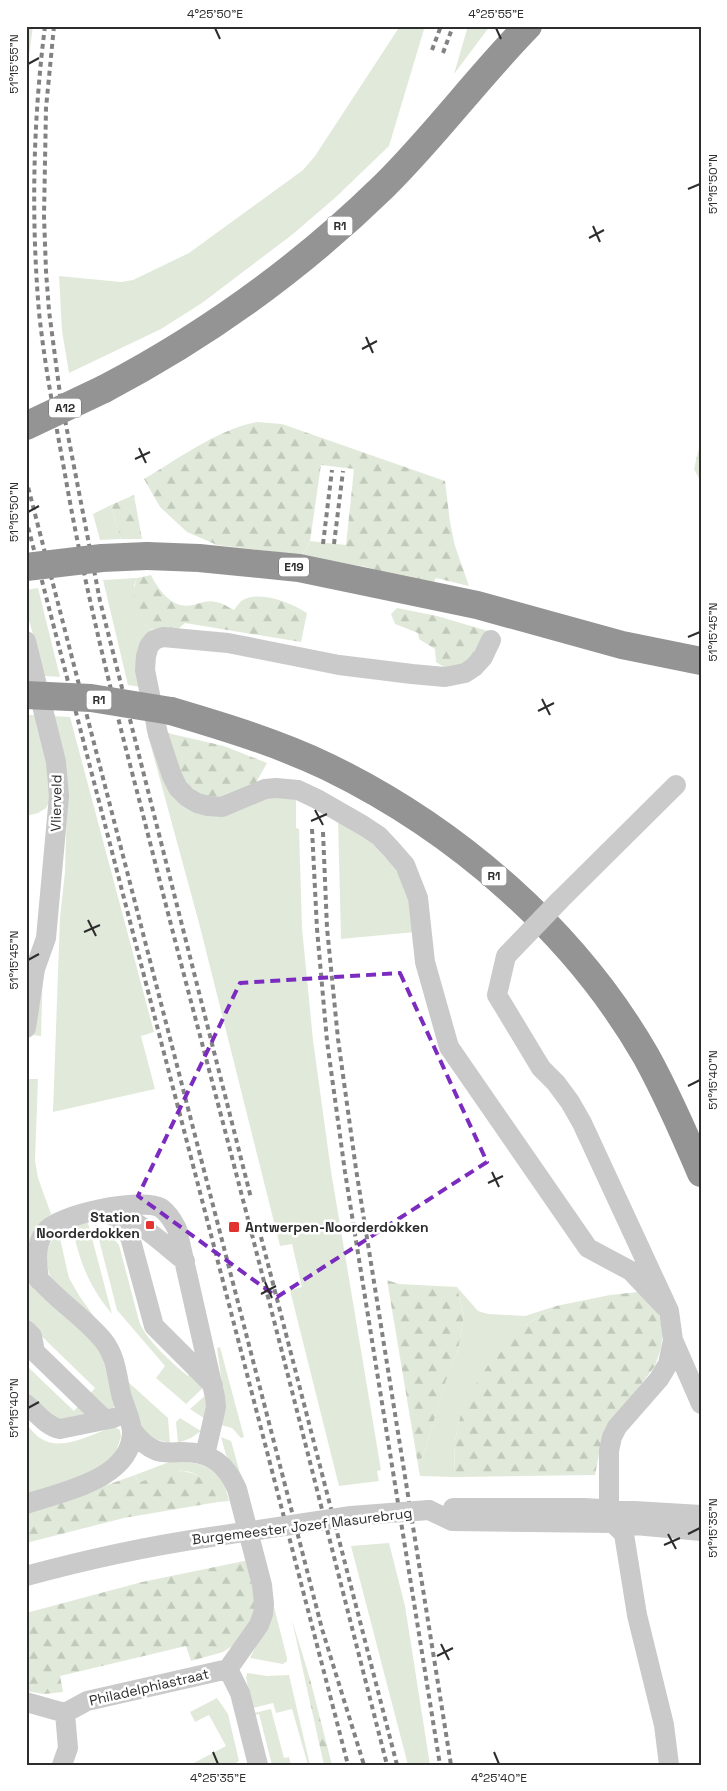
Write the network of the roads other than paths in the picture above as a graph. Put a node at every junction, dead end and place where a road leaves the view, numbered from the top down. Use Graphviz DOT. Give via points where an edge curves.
graph roads {
  1 [pos="513,26"];
  2 [pos="528,26"];
  3 [pos="496,58"];
  4 [pos="104,389"];
  5 [pos="26,426"];
  6 [pos="26,567"];
  7 [pos="491,640"];
  8 [pos="26,642"];
  9 [pos="701,661"];
  10 [pos="26,695"];
  11 [pos="676,785"];
  12 [pos="26,1028"];
  13 [pos="701,1173"];
  14 [pos="101,1210"];
  15 [pos="26,1263"];
  16 [pos="39,1280"];
  17 [pos="669,1311"];
  18 [pos="26,1330"];
  19 [pos="673,1340"];
  20 [pos="213,1385"];
  21 [pos="26,1404"];
  22 [pos="701,1404"];
  23 [pos="104,1419"];
  24 [pos="130,1423"];
  25 [pos="205,1455"];
  26 [pos="26,1504"];
  27 [pos="611,1516"];
  28 [pos="696,1522"];
  29 [pos="26,1576"];
  30 [pos="228,1669"];
  31 [pos="26,1702"];
  32 [pos="65,1713"];
  33 [pos="62,1765"];
  34 [pos="258,1765"];
  35 [pos="669,1765"];
  1 -- 3 [label="highway, R1"];
  2 -- 3 [label="highway"];
  3 -- 4 [label="highway, R1" via="383,187 302,259 209,327"];
  4 -- 5 [label="highway, A12, bridge"];
  6 -- 9 [label="highway, E19, bridge" via="146,556 299,568 477,606 640,649"];
  7 -- 17 [label="street" via="474,667 456,676 340,665 228,643 163,638 154,640 149,646 145,670 164,756 178,788 187,797 197,803 222,807 266,789 298,790 372,831 405,866 418,898 425,962 449,1047 588,1248 631,1271"];
  8 -- 12 [label="street, Vlierveld" via="54,752 59,796 46,938 35,969"];
  10 -- 13 [label="highway, R1, bridge" via="92,698 172,711 244,733 288,749 362,785 433,828 503,884 569,950 593,979 621,1018 665,1092"];
  11 -- 17 [label="street, bridge" via="506,956 496,995 541,1068 556,1083 582,1123"];
  14 -- 16 [label="street" via="60,1220 45,1232 37,1254"];
  14 -- 20 [label="street" via="115,1217 130,1237 154,1326"];
  14 -- 20 [label="street" via="148,1204 161,1208 171,1218 177,1229"];
  15 -- 16 [label="street"];
  16 -- 24 [label="street" via="105,1342 117,1366 121,1395"];
  17 -- 19 [label="street"];
  18 -- 23 [label="street" via="32,1336 35,1352"];
  19 -- 22 [label="street"];
  19 -- 27 [label="street" via="668,1364 612,1437 609,1451"];
  20 -- 25 [label="street" via="216,1407"];
  21 -- 23 [label="street" via="53,1427 60,1429"];
  23 -- 24 [label="street"];
  24 -- 25 [label="street" via="147,1446 157,1451"];
  24 -- 26 [label="street" via="131,1442 118,1465 84,1485"];
  25 -- 30 [label="street" via="224,1467 237,1489 264,1594 259,1624"];
  27 -- 28 [label="street, Burgemeester Jozef Masurebrug"];
  27 -- 29 [label="street, Burgemeester Jozef Masurebrug, bridge" via="497,1507 351,1516 162,1544"];
  27 -- 35 [label="street" via="624,1534 637,1615 664,1725"];
  30 -- 32 [label="street, Philadelphiastraat" via="87,1701"];
  30 -- 34 [label="street" via="240,1693"];
  31 -- 32 [label="street"];
  32 -- 33 [label="street" via="68,1748"];
}
